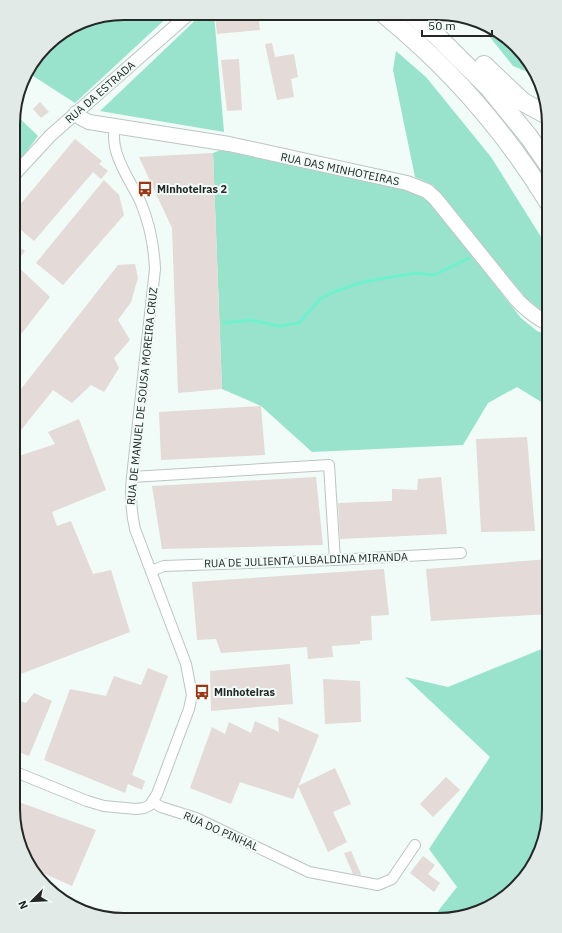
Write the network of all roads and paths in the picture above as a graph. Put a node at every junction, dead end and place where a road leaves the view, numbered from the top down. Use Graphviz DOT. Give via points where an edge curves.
graph roads {
  1 [pos="182,20"];
  2 [pos="391,20"];
  3 [pos="419,20"];
  4 [pos="451,49"];
  5 [pos="76,112"];
  6 [pos="541,112"];
  7 [pos="115,126"];
  8 [pos="542,156"];
  9 [pos="20,169"];
  10 [pos="542,193"];
  11 [pos="542,320"];
  12 [pos="132,477"];
  13 [pos="461,553"];
  14 [pos="334,560"];
  15 [pos="151,571"];
  16 [pos="20,775"];
  17 [pos="153,802"];
  18 [pos="415,846"];
  1 -- 5 [label="street, RUA DA ESTRADA"];
  2 -- 10 [label="highway" via="432,56 472,98 504,137"];
  3 -- 4 [label="highway"];
  4 -- 6 [label="highway" via="470,52 523,102"];
  4 -- 8 [label="highway" via="490,89"];
  5 -- 7 [label="main road, RUA DAS MINHOTEIRAS" via="89,122"];
  5 -- 9 [label="street, RUA DA ESTRADA"];
  7 -- 11 [label="main road, RUA DAS MINHOTEIRAS" via="228,144 407,183 427,191 518,301"];
  7 -- 12 [label="street, RUA DE MANUEL DE SOUSA MOREIRA CRUZ" via="116,152 141,204 150,230 155,269"];
  12 -- 14 [label="street" via="329,465"];
  12 -- 15 [label="street, RUA DE MANUEL DE SOUSA MOREIRA CRUZ" via="131,514"];
  13 -- 14 [label="street, RUA DE JULIENTA ULBALDINA MIRANDA"];
  14 -- 15 [label="street, RUA DE JULIENTA ULBALDINA MIRANDA" via="164,566"];
  15 -- 17 [label="street, RUA DE MANUEL DE SOUSA MOREIRA CRUZ" via="186,664 192,695"];
  16 -- 17 [label="street" via="104,806 136,809"];
  17 -- 18 [label="street, RUA DO PINHAL" via="196,818 309,872 378,885 392,879"];
}
